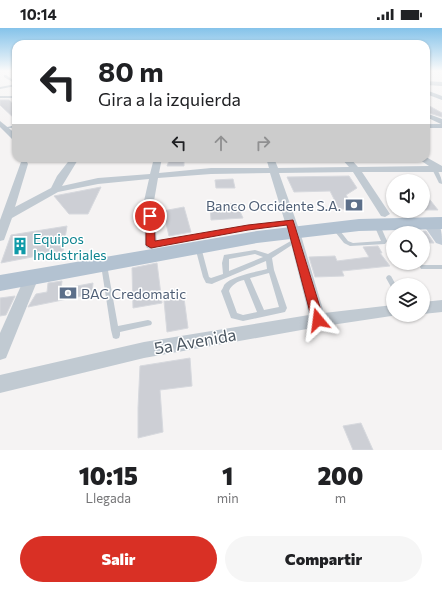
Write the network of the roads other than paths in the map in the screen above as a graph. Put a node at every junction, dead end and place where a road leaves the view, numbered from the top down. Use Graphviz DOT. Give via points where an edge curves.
graph roads {
  1 [pos="12,94"];
  2 [pos="430,94"];
  3 [pos="2,97"];
  4 [pos="442,98"];
  5 [pos="430,116"];
  6 [pos="442,122"];
  7 [pos="12,126"];
  8 [pos="430,126"];
  9 [pos="442,126"];
  10 [pos="2,127"];
  11 [pos="12,135"];
  12 [pos="72,162"];
  13 [pos="157,162"];
  14 [pos="272,162"];
  15 [pos="349,162"];
  16 [pos="427,162"];
  17 [pos="24,164"];
  18 [pos="440,170"];
  19 [pos="275,171"];
  20 [pos="357,171"];
  21 [pos="154,176"];
  22 [pos="441,183"];
  23 [pos="55,190"];
  24 [pos="8,216"];
  25 [pos="381,219"];
  26 [pos="438,221"];
  27 [pos="293,231"];
  28 [pos="1,234"];
  29 [pos="442,239"];
  30 [pos="151,245"];
  31 [pos="198,247"];
  32 [pos="269,257"];
  33 [pos="104,265"];
  34 [pos="430,267"];
  35 [pos="442,267"];
  36 [pos="271,270"];
  37 [pos="0,271"];
  38 [pos="226,275"];
  39 [pos="246,276"];
  40 [pos="31,278"];
  41 [pos="0,283"];
  42 [pos="442,306"];
  43 [pos="430,307"];
  44 [pos="386,312"];
  45 [pos="262,314"];
  46 [pos="318,320"];
  47 [pos="148,322"];
  48 [pos="0,352"];
  49 [pos="0,384"];
  1 -- 3 [label="lane"];
  2 -- 4 [label="street"];
  5 -- 6 [label="street"];
  7 -- 10 [label="lane"];
  8 -- 9 [label="street"];
  10 -- 11 [label="street"];
  12 -- 23 [label="street"];
  13 -- 21 [label="street"];
  14 -- 19 [label="street"];
  15 -- 20 [label="street"];
  16 -- 18 [label="street"];
  17 -- 24 [label="street"];
  18 -- 20 [label="street"];
  18 -- 22 [label="lane"];
  19 -- 20 [label="street"];
  19 -- 21 [label="street"];
  19 -- 27 [label="street"];
  20 -- 25 [label="street"];
  21 -- 23 [label="street" via="98,181"];
  21 -- 30 [label="street" via="149,202"];
  23 -- 24 [label="street"];
  24 -- 28 [label="street"];
  25 -- 26 [label="main road"];
  25 -- 27 [label="main road"];
  25 -- 27 [label="main road" via="334,228"];
  26 -- 29 [label="street"];
  27 -- 30 [label="main road" via="248,228"];
  27 -- 31 [label="main road"];
  27 -- 32 [label="lane"];
  27 -- 46 [label="street"];
  30 -- 37 [label="main road"];
  31 -- 33 [label="main road"];
  31 -- 38 [label="lane" via="208,281"];
  32 -- 36 [label="lane"];
  32 -- 38 [label="lane"];
  32 -- 38 [label="lane" via="255,252 226,257"];
  33 -- 40 [label="main road"];
  33 -- 47 [label="lane" via="116,333"];
  34 -- 35 [label="lane"];
  36 -- 39 [label="lane"];
  36 -- 45 [label="lane" via="283,308"];
  39 -- 45 [label="lane"];
  39 -- 45 [label="lane" via="238,278 227,286 225,291 234,316 237,318"];
  40 -- 41 [label="main road"];
  40 -- 48 [label="street"];
  42 -- 43 [label="street"];
  44 -- 46 [label="street, 5a Avenida"];
  46 -- 49 [label="street, 5a Avenida" via="144,350"];
}
